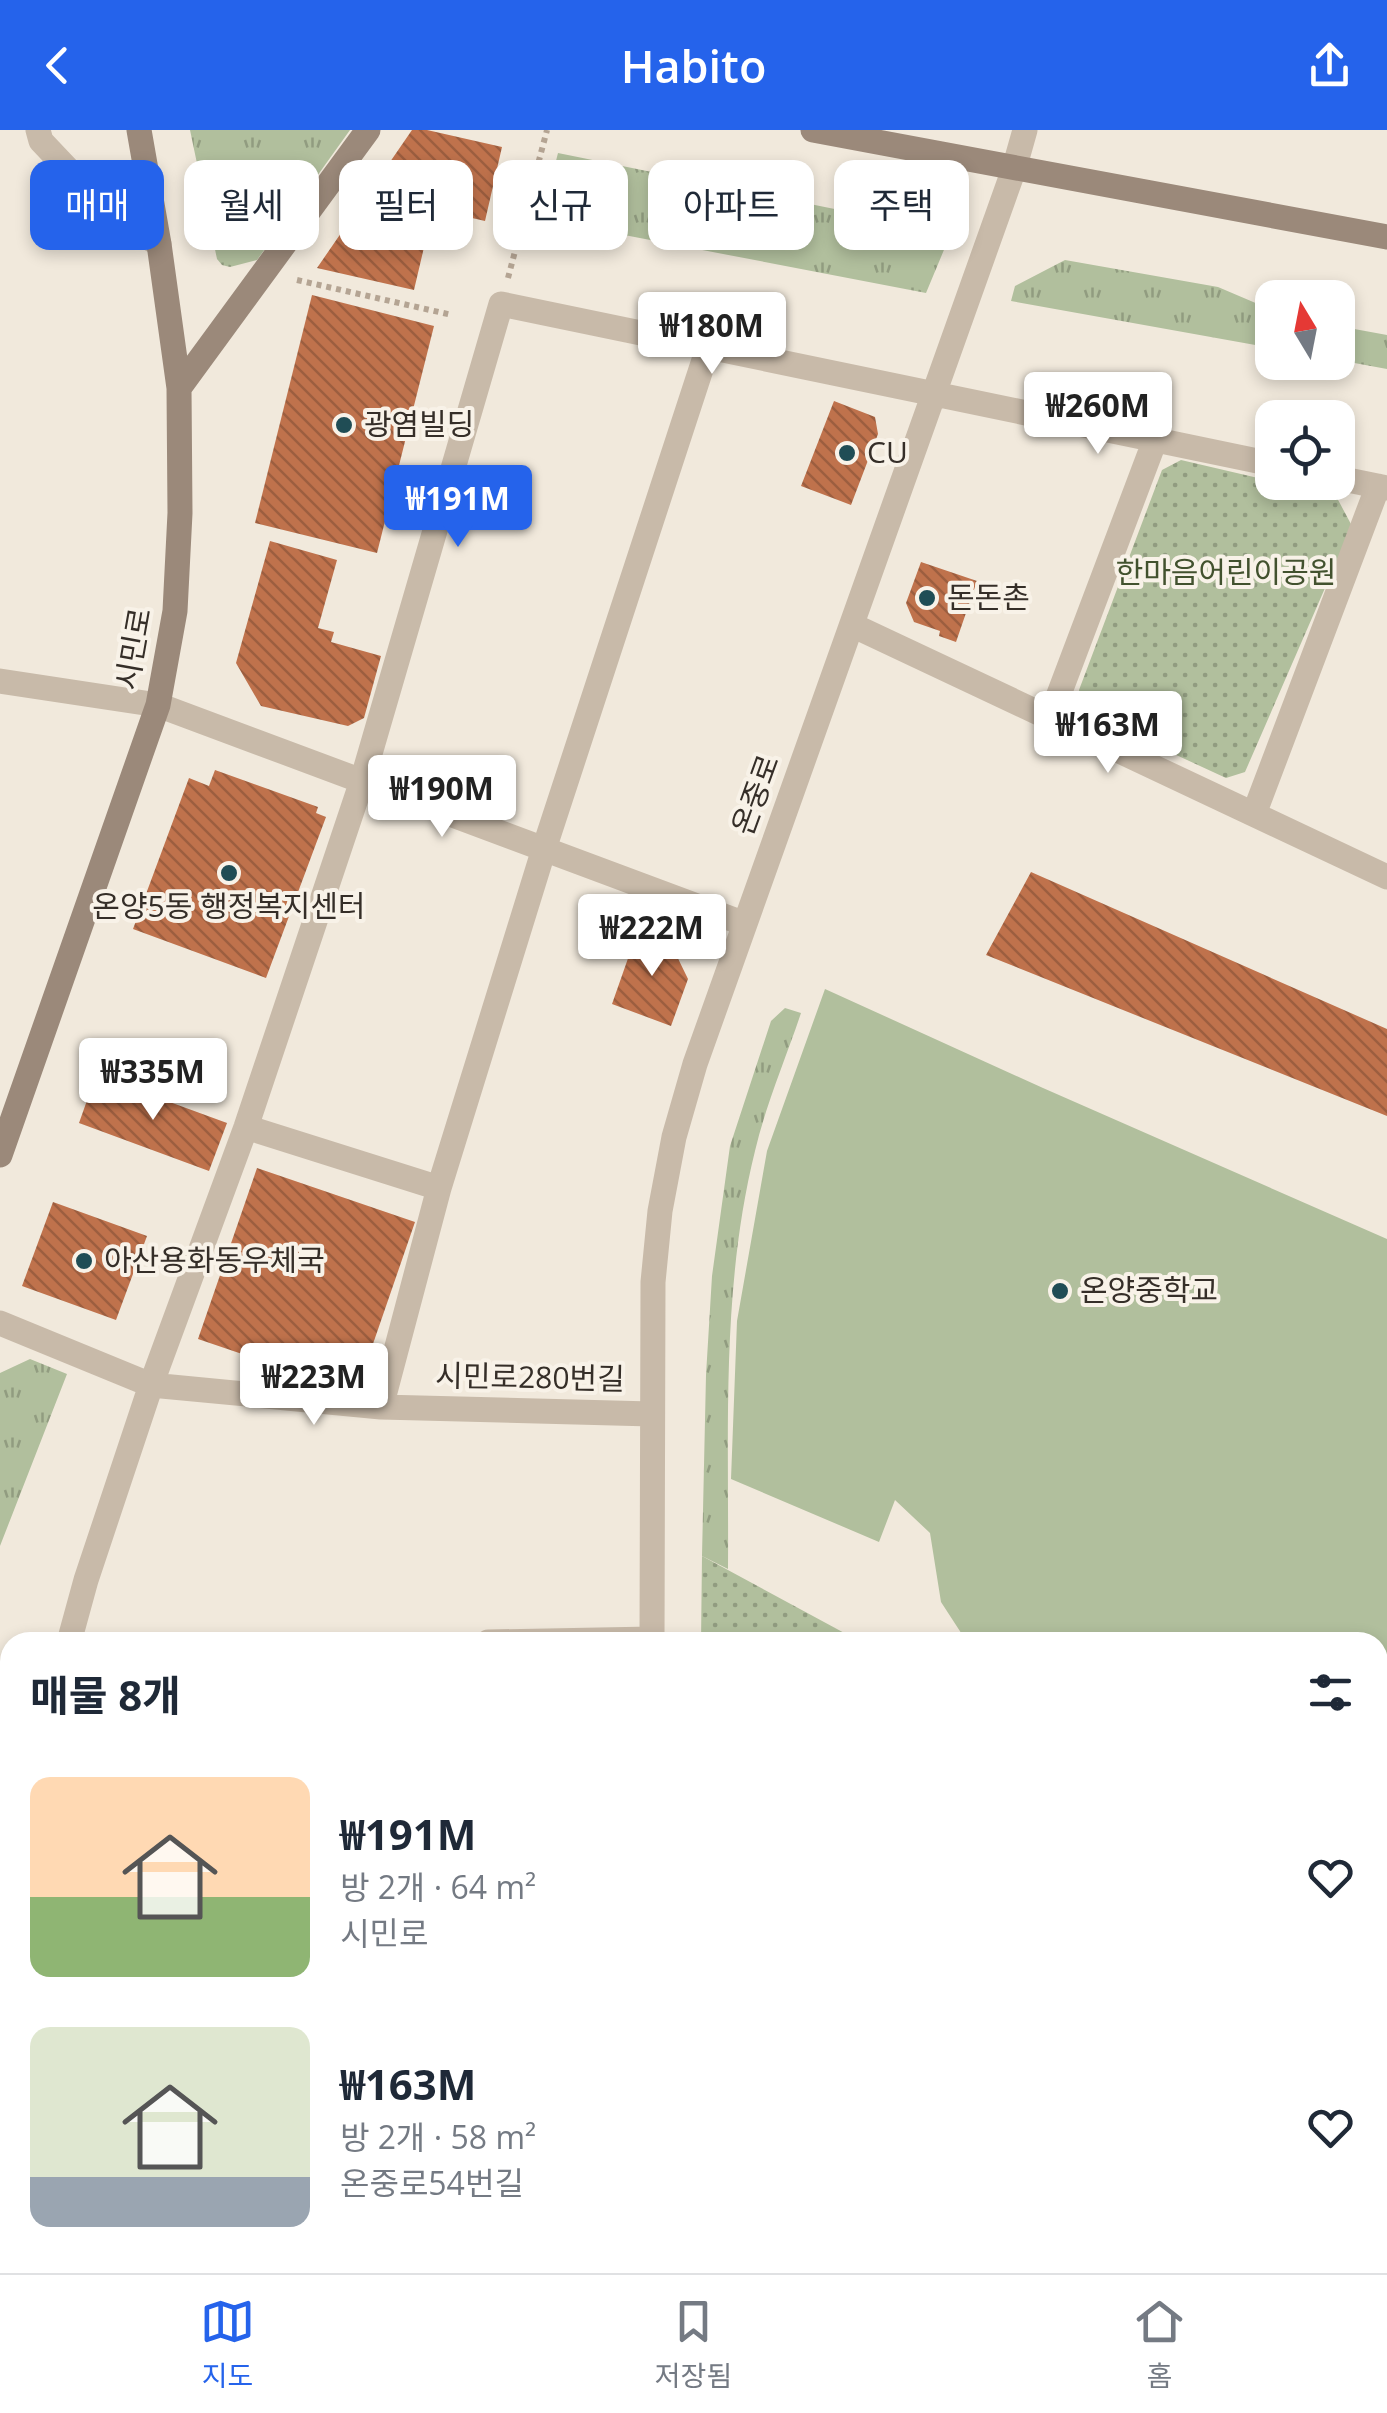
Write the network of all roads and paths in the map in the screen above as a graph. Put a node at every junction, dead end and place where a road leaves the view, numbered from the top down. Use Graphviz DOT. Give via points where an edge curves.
graph roads {
  1 [pos="38,130"];
  2 [pos="139,130"];
  3 [pos="368,130"];
  4 [pos="547,130"];
  5 [pos="813,130"];
  6 [pos="1024,130"];
  7 [pos="59,160"];
  8 [pos="144,160"];
  9 [pos="1014,169"];
  10 [pos="1387,237"];
  11 [pos="160,250"];
  12 [pos="296,279"];
  13 [pos="501,304"];
  14 [pos="452,315"];
  15 [pos="708,348"];
  16 [pos="179,388"];
  17 [pos="934,394"];
  18 [pos="1154,440"];
  19 [pos="1255,461"];
  20 [pos="1355,481"];
  21 [pos="1382,487"];
  22 [pos="852,625"];
  23 [pos="0,682"];
  24 [pos="158,706"];
  25 [pos="1050,718"];
  26 [pos="362,782"];
  27 [pos="1254,814"];
  28 [pos="544,849"];
  29 [pos="1387,877"];
  30 [pos="745,924"];
  31 [pos="246,1127"];
  32 [pos="0,1156"];
  33 [pos="439,1188"];
  34 [pos="0,1323"];
  35 [pos="151,1385"];
  36 [pos="381,1407"];
  37 [pos="652,1414"];
  38 [pos="73,1632"];
  39 [pos="652,1632"];
  1 -- 7 [label="street"];
  2 -- 8 [label="main road, 시민로"];
  3 -- 16 [label="main road"];
  4 -- 13 [label="path"];
  5 -- 9 [label="main road"];
  6 -- 9 [label="street, 온중로"];
  9 -- 10 [label="main road"];
  9 -- 17 [label="street, 온중로"];
  11 -- 16 [label="main road, 시민로"];
  12 -- 14 [label="path"];
  13 -- 15 [label="street"];
  13 -- 26 [label="street"];
  15 -- 17 [label="street"];
  15 -- 28 [label="street"];
  16 -- 24 [label="main road, 시민로" via="176,611"];
  17 -- 18 [label="street"];
  17 -- 22 [label="street, 온중로"];
  18 -- 19 [label="street"];
  18 -- 25 [label="street"];
  20 -- 21 [label="street"];
  21 -- 27 [label="street"];
  22 -- 25 [label="street"];
  22 -- 30 [label="street, 온중로"];
  23 -- 24 [label="street"];
  24 -- 26 [label="street"];
  24 -- 32 [label="main road, 시민로"];
  25 -- 27 [label="street"];
  26 -- 28 [label="street"];
  26 -- 31 [label="street"];
  27 -- 29 [label="street"];
  28 -- 30 [label="street"];
  28 -- 33 [label="street"];
  30 -- 37 [label="street, 온중로" via="674,1137 653,1282"];
  31 -- 33 [label="street"];
  31 -- 35 [label="street"];
  33 -- 36 [label="street"];
  34 -- 35 [label="street, 시민로280번길"];
  35 -- 36 [label="street, 시민로280번길"];
  35 -- 38 [label="street"];
  36 -- 37 [label="street, 시민로280번길"];
  37 -- 39 [label="street, 온중로"];
}
